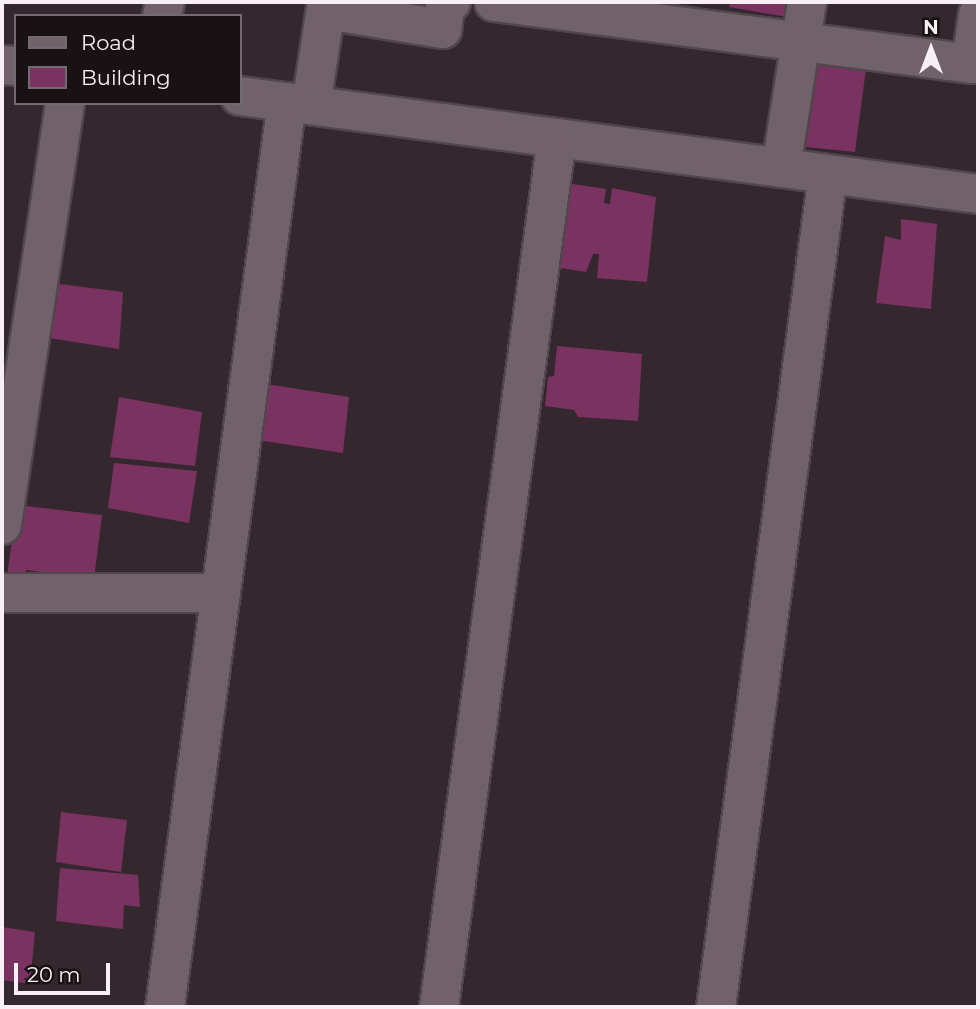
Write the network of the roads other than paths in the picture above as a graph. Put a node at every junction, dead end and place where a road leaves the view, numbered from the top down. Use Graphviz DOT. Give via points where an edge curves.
graph roads {
  1 [pos="451,2"];
  2 [pos="494,2"];
  3 [pos="807,2"];
  4 [pos="327,6"];
  5 [pos="978,14"];
  6 [pos="800,43"];
  7 [pos="242,96"];
  8 [pos="299,104"];
  9 [pos="65,105"];
  10 [pos="557,138"];
  11 [pos="782,168"];
  12 [pos="828,174"];
  13 [pos="978,194"];
  14 [pos="2,525"];
  15 [pos="2,593"];
  16 [pos="221,593"];
  17 [pos="165,1007"];
  18 [pos="439,1007"];
  19 [pos="716,1007"];
  1 -- 4 [label="street" via="445,7 442,29"];
  2 -- 6 [label="street"];
  3 -- 6 [label="street"];
  4 -- 8 [label="street"];
  5 -- 6 [label="street" via="971,64"];
  6 -- 11 [label="street"];
  7 -- 8 [label="street"];
  8 -- 10 [label="street"];
  8 -- 16 [label="street"];
  9 -- 14 [label="street"];
  10 -- 11 [label="street"];
  10 -- 18 [label="street"];
  11 -- 12 [label="street"];
  12 -- 13 [label="street"];
  12 -- 19 [label="street"];
  15 -- 16 [label="street"];
  16 -- 17 [label="street"];
}
